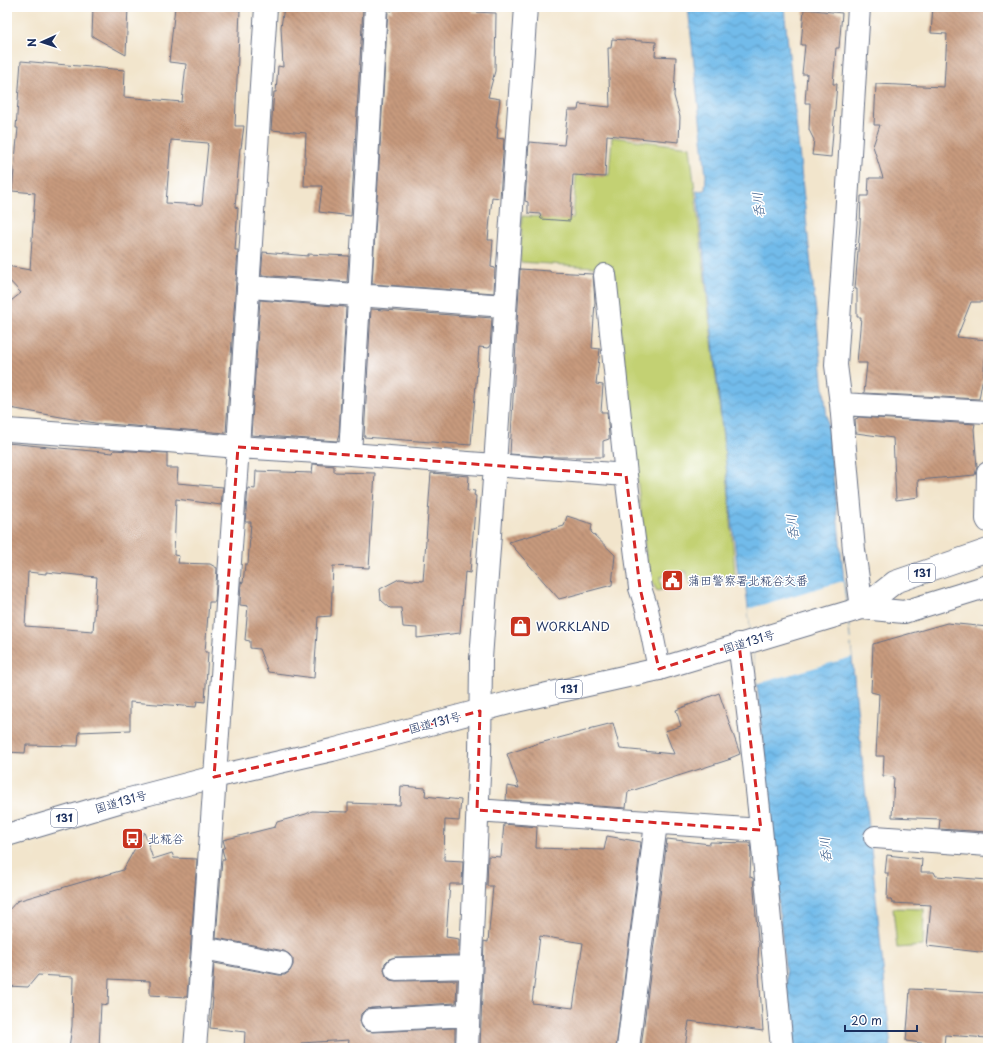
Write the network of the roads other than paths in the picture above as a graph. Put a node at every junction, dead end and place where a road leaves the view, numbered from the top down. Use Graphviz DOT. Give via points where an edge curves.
graph roads {
  1 [pos="266,7"];
  2 [pos="376,7"];
  3 [pos="526,7"];
  4 [pos="859,7"];
  5 [pos="605,275"];
  6 [pos="248,287"];
  7 [pos="359,296"];
  8 [pos="505,306"];
  9 [pos="841,404"];
  10 [pos="988,412"];
  11 [pos="7,430"];
  12 [pos="238,447"];
  13 [pos="350,454"];
  14 [pos="495,465"];
  15 [pos="988,473"];
  16 [pos="626,475"];
  17 [pos="988,522"];
  18 [pos="988,550"];
  19 [pos="988,586"];
  20 [pos="854,610"];
  21 [pos="746,643"];
  22 [pos="659,669"];
  23 [pos="480,711"];
  24 [pos="214,776"];
  25 [pos="477,810"];
  26 [pos="656,823"];
  27 [pos="761,830"];
  28 [pos="7,835"];
  29 [pos="875,837"];
  30 [pos="988,844"];
  31 [pos="203,948"];
  32 [pos="281,963"];
  33 [pos="470,967"];
  34 [pos="396,969"];
  35 [pos="468,1015"];
  36 [pos="372,1020"];
  37 [pos="194,1048"];
  38 [pos="467,1048"];
  39 [pos="628,1048"];
  40 [pos="782,1048"];
  1 -- 6 [label="main road"];
  2 -- 7 [label="main road"];
  3 -- 8 [label="main road"];
  4 -- 9 [label="main road" via="836,365"];
  5 -- 16 [label="main road"];
  6 -- 7 [label="main road"];
  6 -- 12 [label="main road"];
  7 -- 8 [label="main road"];
  7 -- 13 [label="main road"];
  8 -- 14 [label="main road"];
  9 -- 10 [label="main road"];
  9 -- 20 [label="main road" via="854,550"];
  11 -- 12 [label="main road"];
  12 -- 13 [label="main road"];
  12 -- 24 [label="main road"];
  13 -- 14 [label="main road"];
  14 -- 16 [label="main road"];
  14 -- 23 [label="main road" via="480,659"];
  15 -- 17 [label="main road"];
  16 -- 22 [label="main road" via="640,588 647,609"];
  18 -- 20 [label="main road, 国道131号 / 131" via="895,582"];
  19 -- 20 [label="main road, 国道131号 / 131" via="904,612"];
  20 -- 21 [label="main road, 国道131号 / 131"];
  21 -- 22 [label="main road, 国道131号 / 131"];
  21 -- 27 [label="main road" via="746,699"];
  22 -- 23 [label="main road, 国道131号 / 131"];
  23 -- 24 [label="main road, 国道131号 / 131" via="332,750"];
  23 -- 25 [label="main road"];
  24 -- 28 [label="main road, 国道131号 / 131"];
  24 -- 31 [label="main road"];
  25 -- 26 [label="main road"];
  25 -- 33 [label="main road"];
  26 -- 27 [label="main road"];
  26 -- 39 [label="main road"];
  27 -- 40 [label="main road"];
  29 -- 30 [label="main road"];
  31 -- 32 [label="main road"];
  31 -- 37 [label="main road"];
  33 -- 34 [label="main road"];
  33 -- 35 [label="main road"];
  35 -- 36 [label="main road"];
  35 -- 38 [label="main road"];
}
